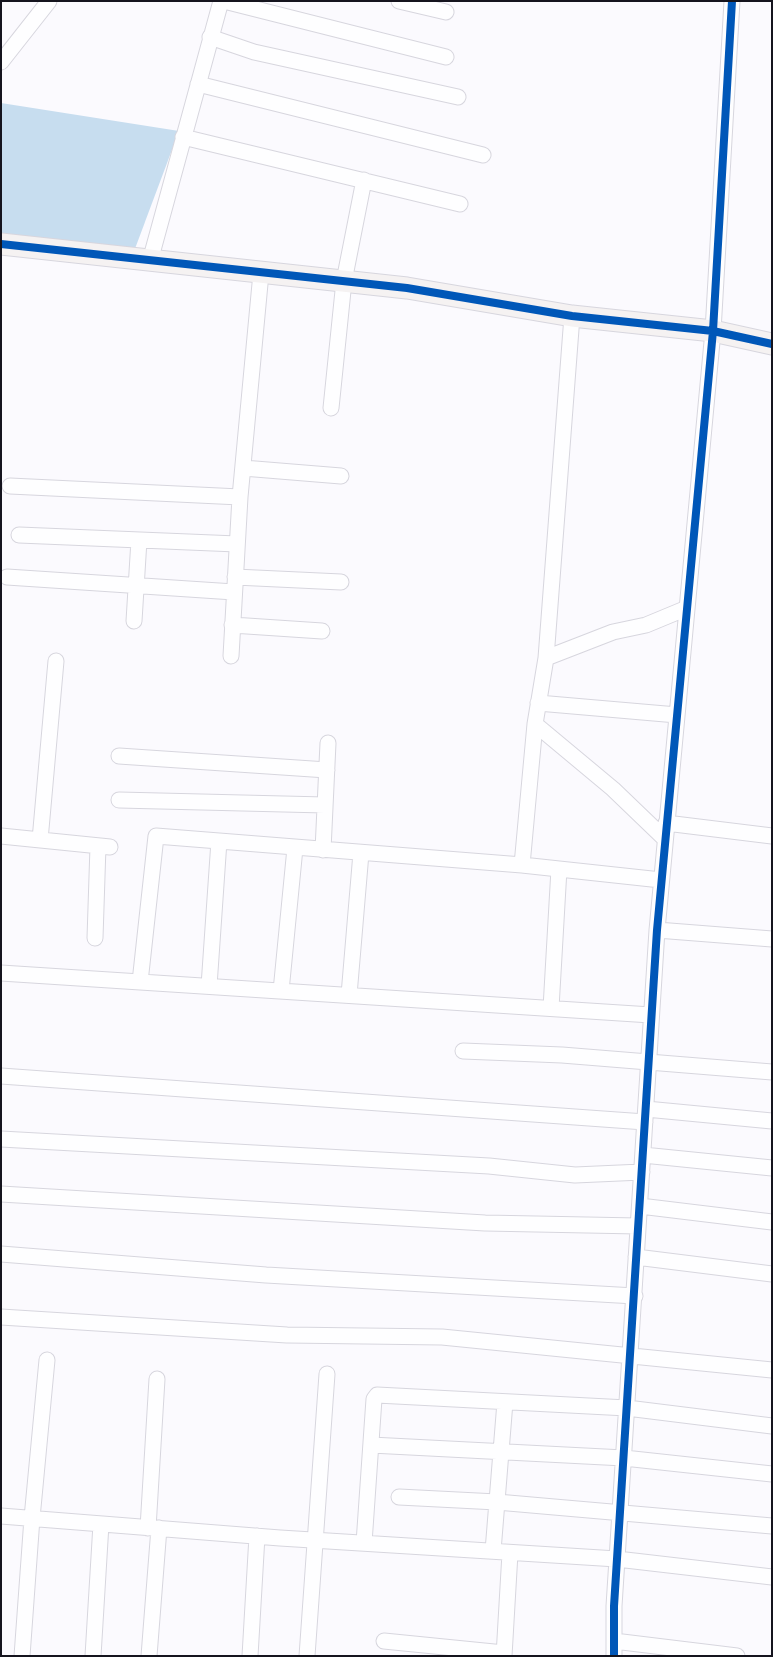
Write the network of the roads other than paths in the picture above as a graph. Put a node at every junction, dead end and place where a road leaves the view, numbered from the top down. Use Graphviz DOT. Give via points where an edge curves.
graph roads {
  1 [pos="49,1"];
  2 [pos="222,1"];
  3 [pos="400,1"];
  4 [pos="732,1"];
  5 [pos="446,12"];
  6 [pos="210,37"];
  7 [pos="446,57"];
  8 [pos="1,62"];
  9 [pos="198,84"];
  10 [pos="458,97"];
  11 [pos="183,137"];
  12 [pos="483,155"];
  13 [pos="364,180"];
  14 [pos="460,204"];
  15 [pos="1,244"];
  16 [pos="150,261"];
  17 [pos="261,273"];
  18 [pos="344,280"];
  19 [pos="572,316"];
  20 [pos="713,331"];
  21 [pos="771,339"];
  22 [pos="331,408"];
  23 [pos="243,468"];
  24 [pos="341,476"];
  25 [pos="10,486"];
  26 [pos="240,497"];
  27 [pos="19,535"];
  28 [pos="139,540"];
  29 [pos="237,544"];
  30 [pos="8,577"];
  31 [pos="341,582"];
  32 [pos="136,585"];
  33 [pos="235,585"];
  34 [pos="687,608"];
  35 [pos="134,621"];
  36 [pos="232,625"];
  37 [pos="322,631"];
  38 [pos="231,656"];
  39 [pos="546,658"];
  40 [pos="56,662"];
  41 [pos="538,703"];
  42 [pos="677,715"];
  43 [pos="535,724"];
  44 [pos="328,743"];
  45 [pos="119,756"];
  46 [pos="327,770"];
  47 [pos="119,800"];
  48 [pos="325,805"];
  49 [pos="666,823"];
  50 [pos="1,836"];
  51 [pos="772,836"];
  52 [pos="665,839"];
  53 [pos="40,840"];
  54 [pos="219,841"];
  55 [pos="295,848"];
  56 [pos="323,850"];
  57 [pos="361,853"];
  58 [pos="522,865"];
  59 [pos="560,869"];
  60 [pos="661,880"];
  61 [pos="657,930"];
  62 [pos="95,938"];
  63 [pos="772,939"];
  64 [pos="1,973"];
  65 [pos="140,982"];
  66 [pos="210,986"];
  67 [pos="281,991"];
  68 [pos="350,995"];
  69 [pos="551,1008"];
  70 [pos="652,1015"];
  71 [pos="463,1051"];
  72 [pos="649,1064"];
  73 [pos="772,1072"];
  74 [pos="1,1076"];
  75 [pos="645,1116"];
  76 [pos="772,1121"];
  77 [pos="1,1139"];
  78 [pos="643,1155"];
  79 [pos="772,1168"];
  80 [pos="642,1172"];
  81 [pos="1,1194"];
  82 [pos="640,1206"];
  83 [pos="772,1222"];
  84 [pos="638,1226"];
  85 [pos="1,1254"];
  86 [pos="636,1257"];
  87 [pos="772,1274"];
  88 [pos="634,1296"];
  89 [pos="1,1317"];
  90 [pos="632,1357"];
  91 [pos="47,1360"];
  92 [pos="772,1370"];
  93 [pos="327,1374"];
  94 [pos="157,1379"];
  95 [pos="505,1402"];
  96 [pos="627,1408"];
  97 [pos="772,1426"];
  98 [pos="371,1445"];
  99 [pos="501,1451"];
  100 [pos="624,1458"];
  101 [pos="772,1474"];
  102 [pos="399,1497"];
  103 [pos="496,1502"];
  104 [pos="620,1512"];
  105 [pos="1,1516"];
  106 [pos="32,1518"];
  107 [pos="101,1524"];
  108 [pos="772,1526"];
  109 [pos="154,1528"];
  110 [pos="257,1536"];
  111 [pos="316,1540"];
  112 [pos="364,1543"];
  113 [pos="493,1551"];
  114 [pos="510,1553"];
  115 [pos="617,1559"];
  116 [pos="772,1577"];
  117 [pos="384,1641"];
  118 [pos="614,1648"];
  119 [pos="504,1654"];
  120 [pos="22,1656"];
  121 [pos="93,1656"];
  122 [pos="149,1656"];
  123 [pos="250,1656"];
  124 [pos="307,1656"];
  125 [pos="737,1656"];
  1 -- 8 [label="street"];
  2 -- 6 [label="street"];
  2 -- 7 [label="street"];
  3 -- 5 [label="street"];
  4 -- 20 [label="street"];
  6 -- 9 [label="street"];
  6 -- 10 [label="street" via="254,52"];
  9 -- 11 [label="street"];
  9 -- 12 [label="street"];
  11 -- 13 [label="street"];
  11 -- 16 [label="street"];
  13 -- 14 [label="street"];
  13 -- 18 [label="street"];
  15 -- 16 [label="street"];
  16 -- 17 [label="street"];
  17 -- 18 [label="street"];
  17 -- 23 [label="street"];
  18 -- 19 [label="street"];
  18 -- 22 [label="street"];
  19 -- 20 [label="street"];
  19 -- 39 [label="street"];
  20 -- 21 [label="street"];
  20 -- 34 [label="street"];
  23 -- 24 [label="street"];
  23 -- 26 [label="street"];
  25 -- 26 [label="street"];
  26 -- 29 [label="street"];
  27 -- 28 [label="street"];
  28 -- 29 [label="street"];
  28 -- 32 [label="street"];
  29 -- 33 [label="street"];
  30 -- 32 [label="street"];
  31 -- 33 [label="street"];
  32 -- 33 [label="street"];
  32 -- 35 [label="street"];
  33 -- 36 [label="street"];
  34 -- 39 [label="street"];
  34 -- 42 [label="street"];
  36 -- 37 [label="street"];
  36 -- 38 [label="street"];
  39 -- 41 [label="street"];
  40 -- 53 [label="street"];
  41 -- 42 [label="street"];
  41 -- 43 [label="street"];
  42 -- 49 [label="street"];
  43 -- 52 [label="street" via="613,789"];
  43 -- 58 [label="street"];
  44 -- 46 [label="street"];
  45 -- 46 [label="street"];
  46 -- 48 [label="street"];
  47 -- 48 [label="street"];
  48 -- 56 [label="street"];
  49 -- 51 [label="street"];
  49 -- 52 [label="street"];
  50 -- 53 [label="street"];
  52 -- 60 [label="street"];
  53 -- 62 [label="street" via="104,846"];
  54 -- 55 [label="street"];
  54 -- 65 [label="street" via="156,836"];
  54 -- 66 [label="street"];
  55 -- 56 [label="street"];
  55 -- 67 [label="street"];
  56 -- 57 [label="street"];
  57 -- 58 [label="street"];
  57 -- 68 [label="street"];
  58 -- 59 [label="street"];
  59 -- 60 [label="street"];
  59 -- 69 [label="street"];
  60 -- 61 [label="street"];
  61 -- 63 [label="street"];
  61 -- 70 [label="street"];
  64 -- 65 [label="street"];
  65 -- 66 [label="street"];
  66 -- 67 [label="street"];
  67 -- 68 [label="street"];
  68 -- 69 [label="street"];
  69 -- 70 [label="street"];
  70 -- 72 [label="street"];
  71 -- 72 [label="street" via="562,1055"];
  72 -- 73 [label="street"];
  72 -- 75 [label="street"];
  74 -- 75 [label="street"];
  75 -- 76 [label="street"];
  75 -- 78 [label="street"];
  77 -- 80 [label="street" via="489,1166 575,1175"];
  78 -- 79 [label="street"];
  78 -- 80 [label="street"];
  80 -- 82 [label="street"];
  81 -- 84 [label="street" via="485,1223"];
  82 -- 83 [label="street"];
  82 -- 84 [label="street"];
  84 -- 86 [label="street"];
  85 -- 88 [label="street" via="266,1275"];
  86 -- 87 [label="street"];
  86 -- 88 [label="street"];
  88 -- 90 [label="street"];
  89 -- 90 [label="street" via="286,1335 442,1337"];
  90 -- 92 [label="street"];
  90 -- 96 [label="street"];
  91 -- 106 [label="street"];
  93 -- 111 [label="street"];
  94 -- 109 [label="street"];
  95 -- 96 [label="street"];
  95 -- 98 [label="street" via="377,1395"];
  95 -- 99 [label="street"];
  96 -- 97 [label="street"];
  96 -- 100 [label="street"];
  98 -- 99 [label="street"];
  98 -- 112 [label="street"];
  99 -- 100 [label="street"];
  99 -- 103 [label="street"];
  100 -- 101 [label="street"];
  100 -- 104 [label="street"];
  102 -- 103 [label="street"];
  103 -- 104 [label="street"];
  103 -- 113 [label="street"];
  104 -- 108 [label="street"];
  104 -- 115 [label="street"];
  105 -- 106 [label="street"];
  106 -- 107 [label="street"];
  106 -- 120 [label="street"];
  107 -- 109 [label="street"];
  107 -- 121 [label="street"];
  109 -- 110 [label="street"];
  109 -- 122 [label="street"];
  110 -- 111 [label="street"];
  110 -- 123 [label="street"];
  111 -- 112 [label="street"];
  111 -- 124 [label="street"];
  112 -- 113 [label="street"];
  113 -- 114 [label="street"];
  114 -- 115 [label="street"];
  114 -- 119 [label="street"];
  115 -- 116 [label="street"];
  115 -- 118 [label="street"];
  117 -- 119 [label="street"];
  118 -- 125 [label="street"];
}
